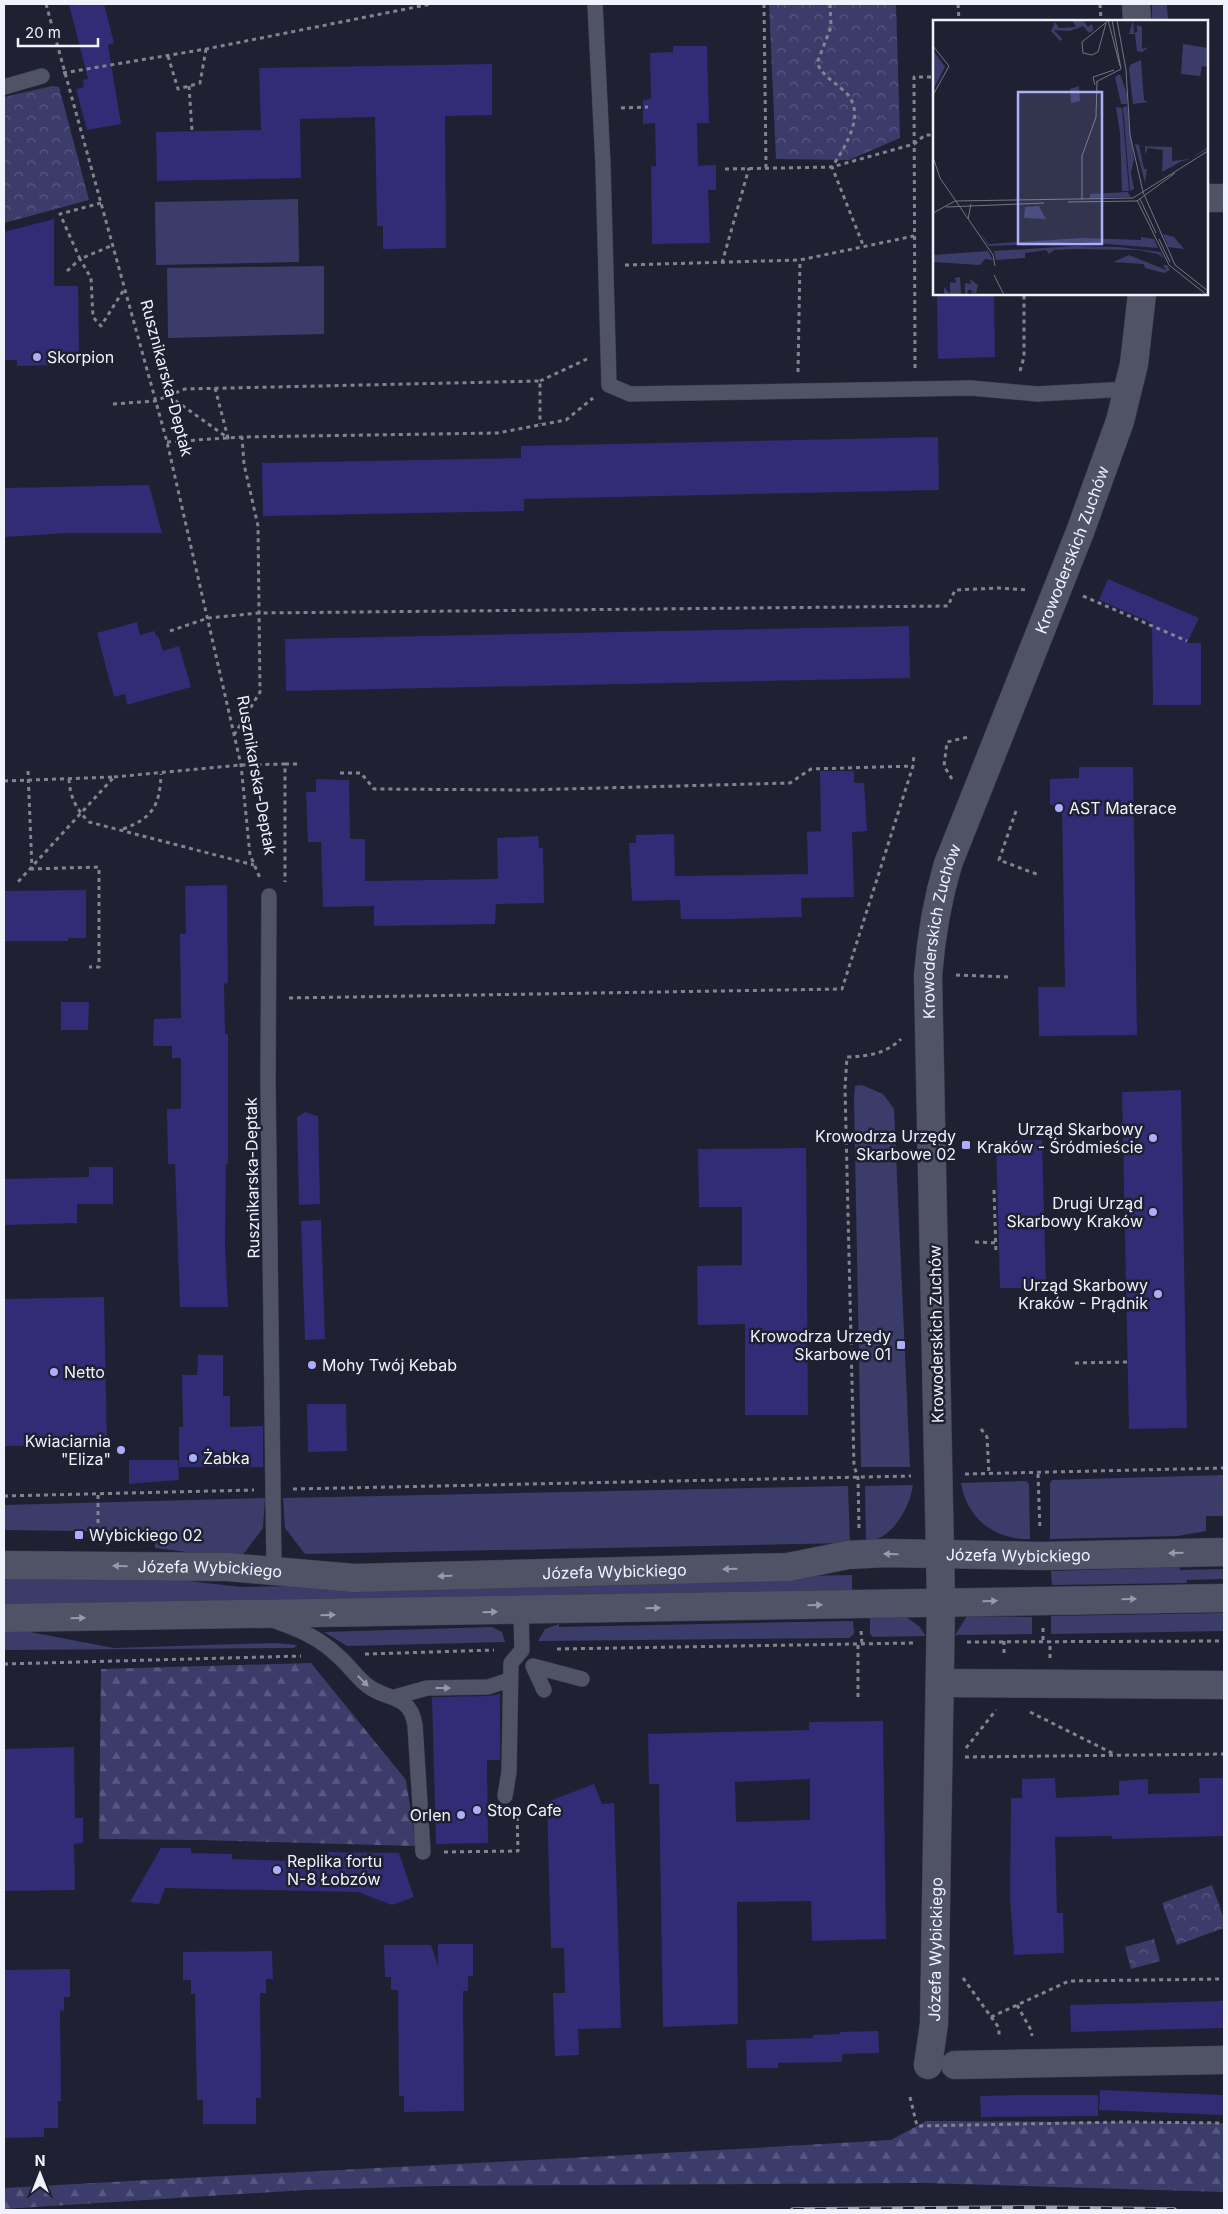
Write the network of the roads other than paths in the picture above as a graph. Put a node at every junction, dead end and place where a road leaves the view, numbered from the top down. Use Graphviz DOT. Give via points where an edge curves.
graph roads {
  1 [pos="594,4"];
  2 [pos="1136,4"];
  3 [pos="1137,20"];
  4 [pos="42,76"];
  5 [pos="4,87"];
  6 [pos="1208,198"];
  7 [pos="1224,198"];
  8 [pos="1142,295"];
  9 [pos="1128,390"];
  10 [pos="269,896"];
  11 [pos="1224,1552"];
  12 [pos="940,1555"];
  13 [pos="4,1565"];
  14 [pos="274,1571"];
  15 [pos="1224,1598"];
  16 [pos="941,1602"];
  17 [pos="521,1611"];
  18 [pos="261,1616"];
  19 [pos="4,1618"];
  20 [pos="582,1679"];
  21 [pos="509,1680"];
  22 [pos="940,1683"];
  23 [pos="1224,1685"];
  24 [pos="544,1690"];
  25 [pos="396,1697"];
  26 [pos="505,1796"];
  27 [pos="424,1852"];
  28 [pos="1224,2060"];
  1 -- 9 [label="lane" via="609,385 630,394 971,388 1037,394"];
  2 -- 3 [label="street"];
  4 -- 5 [label="lane"];
  6 -- 7 [label="street"];
  8 -- 9 [label="street, Krowoderskich Zuchów"];
  9 -- 12 [label="street, Krowoderskich Zuchów" via="1120,422 1080,532 948,864 936,902 930,938 928,976"];
  10 -- 14 [label="lane, Rusznikarska-Deptak"];
  11 -- 12 [label="street, Józefa Wybickiego, one-way"];
  12 -- 14 [label="street, Józefa Wybickiego, one-way" via="848,1554 788,1567 729,1569 354,1578"];
  12 -- 16 [label="street, Krowoderskich Zuchów"];
  14 -- 13 [label="street, Józefa Wybickiego, one-way" via="228,1566"];
  16 -- 15 [label="street, one-way"];
  17 -- 16 [label="street, one-way"];
  16 -- 22 [label="street, Józefa Wybickiego"];
  18 -- 17 [label="street, one-way"];
  17 -- 21 [label="lane" via="522,1650 511,1663"];
  19 -- 18 [label="street, one-way"];
  18 -- 25 [label="lane, one-way" via="313,1636 337,1654 369,1687"];
  20 -- 24 [label="lane" via="533,1666"];
  25 -- 21 [label="lane, one-way" via="428,1688 488,1687"];
  21 -- 26 [label="lane" via="510,1772"];
  22 -- 23 [label="street"];
  22 -- 28 [label="street, Józefa Wybickiego" via="934,2024 942,2065"];
  25 -- 27 [label="lane" via="409,1707 414,1716"];
}
